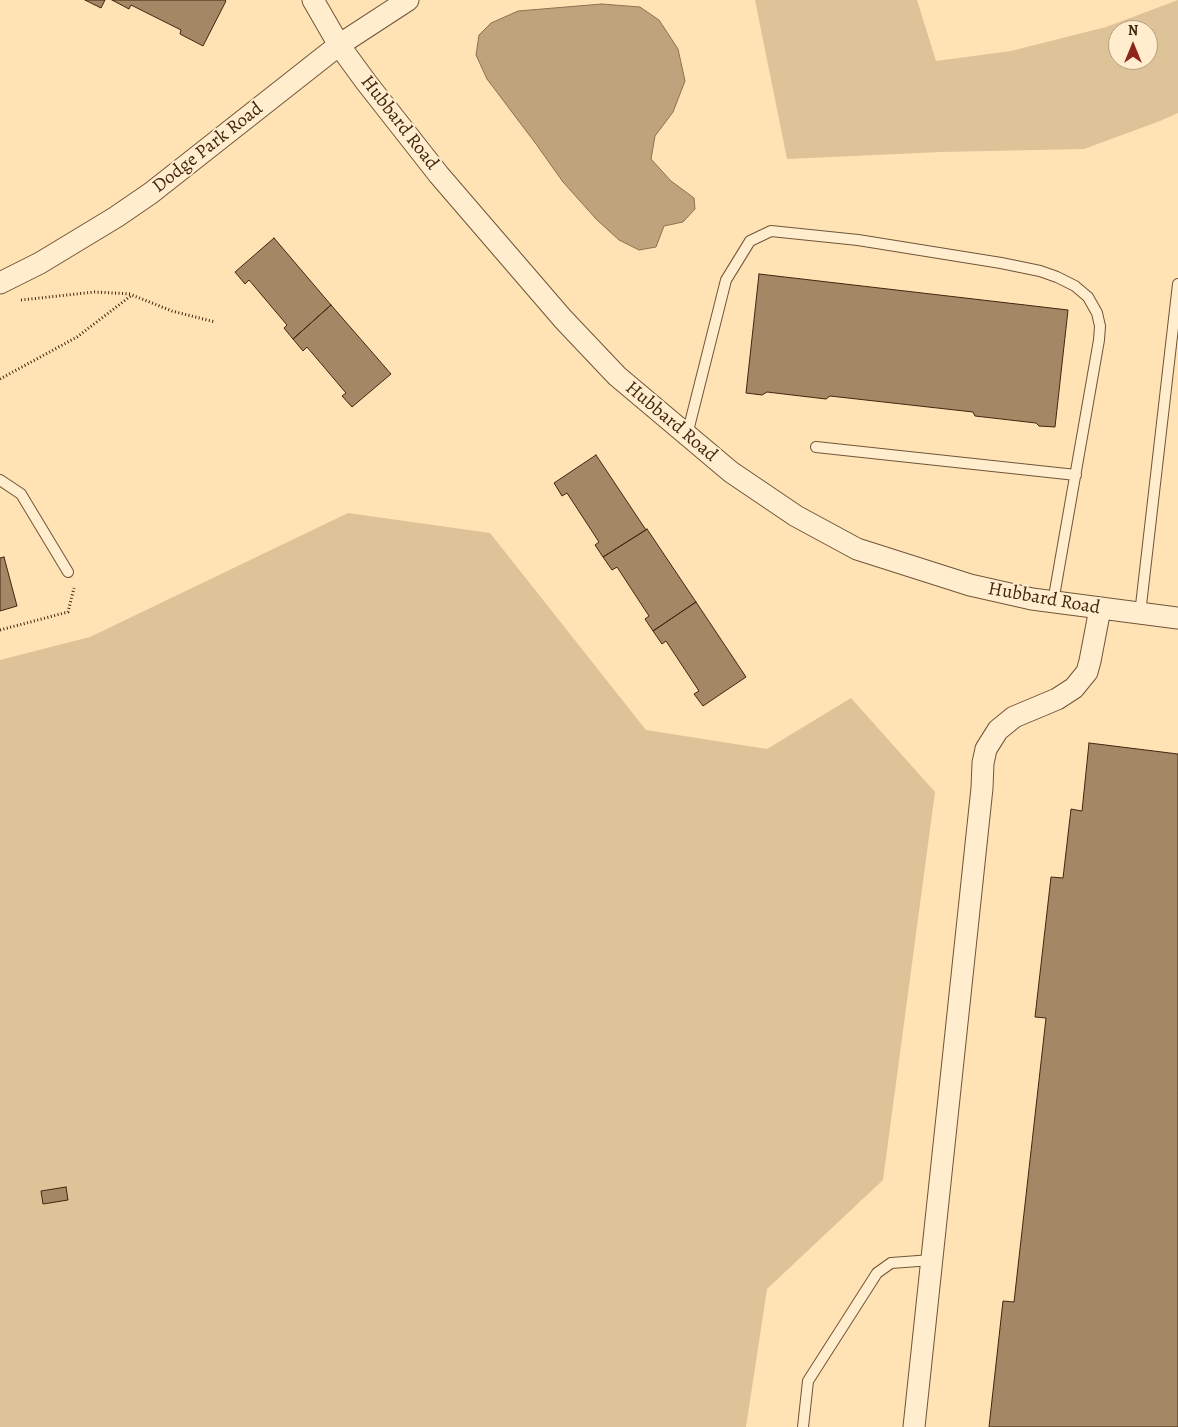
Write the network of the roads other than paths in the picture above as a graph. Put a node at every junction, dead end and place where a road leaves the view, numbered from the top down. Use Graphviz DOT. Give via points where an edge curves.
graph roads {
  1 [pos="313,0"];
  2 [pos="408,0"];
  3 [pos="339,45"];
  4 [pos="0,283"];
  5 [pos="1178,284"];
  6 [pos="686,436"];
  7 [pos="816,447"];
  8 [pos="1076,475"];
  9 [pos="0,480"];
  10 [pos="68,572"];
  11 [pos="1053,602"];
  12 [pos="1100,609"];
  13 [pos="1140,614"];
  14 [pos="1178,618"];
  15 [pos="932,1260"];
  16 [pos="803,1427"];
  17 [pos="914,1427"];
  1 -- 3 [label="street, Hubbard Road"];
  2 -- 3 [label="street, Dodge Park Road"];
  3 -- 4 [label="street, Dodge Park Road" via="144,198 40,263"];
  3 -- 6 [label="street, Hubbard Road" via="439,175 563,319 617,376"];
  5 -- 13 [label="lane"];
  6 -- 8 [label="lane" via="726,280 750,241 771,231 858,240 1001,264 1049,274 1075,286 1088,297 1100,326"];
  6 -- 11 [label="street, Hubbard Road" via="731,472 796,516 857,549 970,585"];
  7 -- 8 [label="lane"];
  8 -- 11 [label="lane"];
  9 -- 10 [label="lane" via="21,494"];
  11 -- 12 [label="street, Hubbard Road"];
  12 -- 13 [label="street, Hubbard Road"];
  12 -- 15 [label="street" via="1090,661 1074,688 1057,700 1014,717 998,730 986,749"];
  13 -- 14 [label="street, Hubbard Road"];
  15 -- 16 [label="lane" via="891,1263 877,1273 808,1381"];
  15 -- 17 [label="street"];
}
